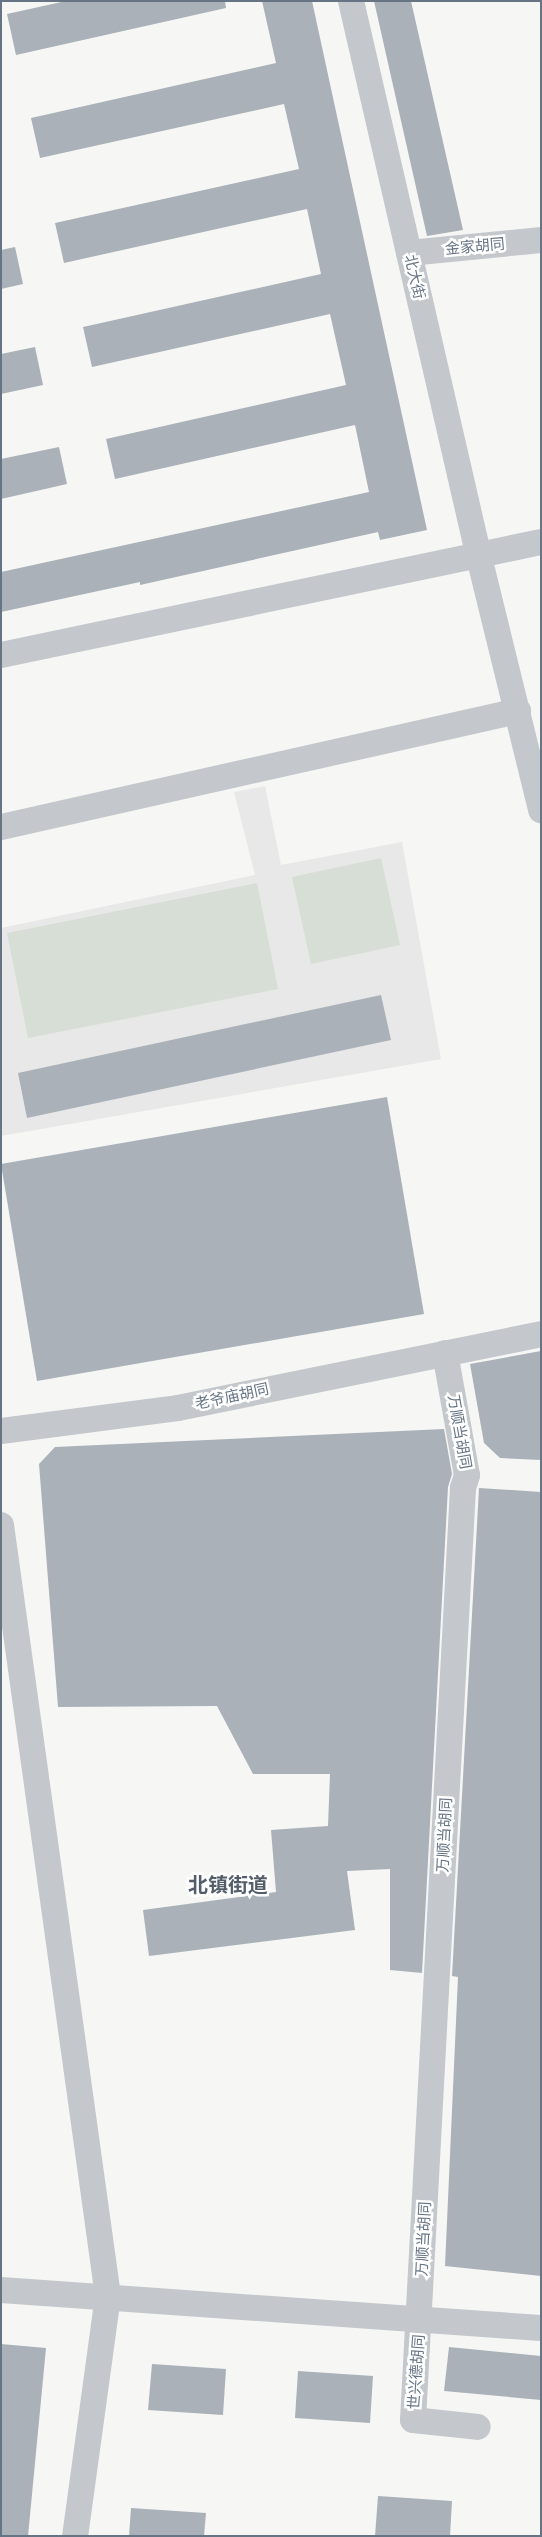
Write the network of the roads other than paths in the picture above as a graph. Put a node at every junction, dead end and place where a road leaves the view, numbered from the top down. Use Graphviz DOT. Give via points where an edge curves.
graph roads {
  1 [pos="351,1"];
  2 [pos="541,240"];
  3 [pos="409,253"];
  4 [pos="541,542"];
  5 [pos="478,554"];
  6 [pos="1,655"];
  7 [pos="518,711"];
  8 [pos="541,810"];
  9 [pos="1,827"];
  10 [pos="541,1334"];
  11 [pos="453,1352"];
  12 [pos="1,1432"];
  13 [pos="1,1526"];
  14 [pos="1,2290"];
  15 [pos="108,2296"];
  16 [pos="420,2319"];
  17 [pos="541,2328"];
  18 [pos="478,2428"];
  19 [pos="76,2536"];
  1 -- 3 [label="street, 北大街"];
  2 -- 3 [label="street, 金家胡同"];
  3 -- 5 [label="street, 北大街"];
  4 -- 5 [label="street"];
  5 -- 6 [label="street"];
  5 -- 7 [label="street, 北大街"];
  7 -- 8 [label="street, 北大街"];
  7 -- 9 [label="street"];
  10 -- 11 [label="street, 老爷庙胡同"];
  11 -- 12 [label="street, 老爷庙胡同" via="178,1408"];
  11 -- 16 [label="street, 万顺当胡同" via="467,1475 463,1488"];
  13 -- 15 [label="street"];
  14 -- 15 [label="street"];
  15 -- 16 [label="street"];
  15 -- 19 [label="street"];
  16 -- 17 [label="street"];
  16 -- 18 [label="street, 世兴德胡同" via="414,2420"];
}
